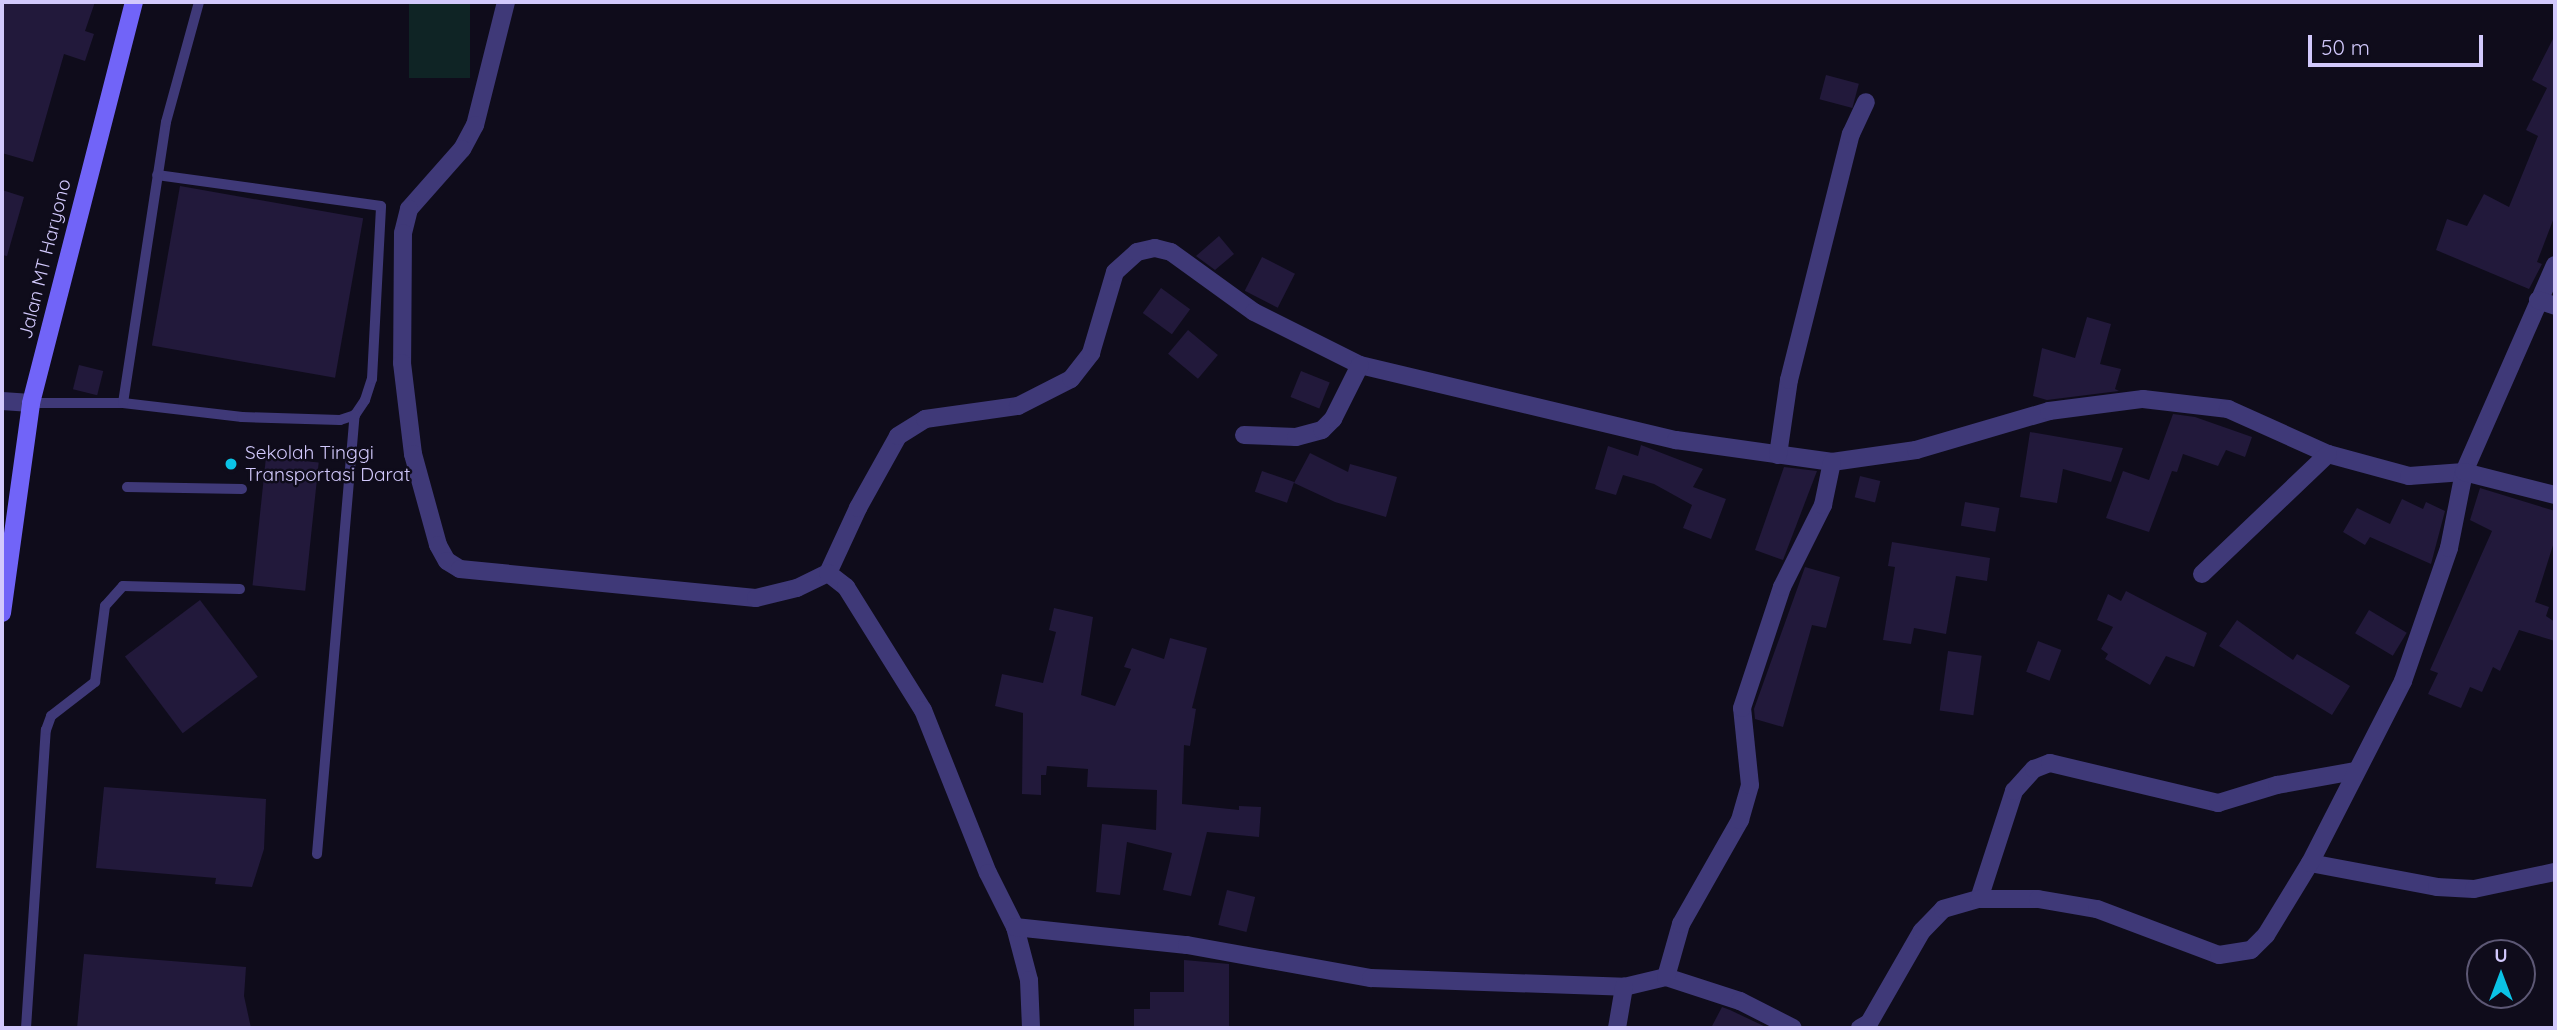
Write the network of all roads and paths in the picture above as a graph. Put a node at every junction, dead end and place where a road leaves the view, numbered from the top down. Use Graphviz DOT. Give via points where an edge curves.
graph roads {
  1 [pos="134,2"];
  2 [pos="199,2"];
  3 [pos="506,2"];
  4 [pos="1866,102"];
  5 [pos="157,175"];
  6 [pos="2555,265"];
  7 [pos="2547,303"];
  8 [pos="1360,365"];
  9 [pos="2,401"];
  10 [pos="31,403"];
  11 [pos="123,403"];
  12 [pos="355,415"];
  13 [pos="1244,435"];
  14 [pos="2328,454"];
  15 [pos="1777,455"];
  16 [pos="1832,462"];
  17 [pos="2464,472"];
  18 [pos="127,487"];
  19 [pos="242,489"];
  20 [pos="2555,495"];
  21 [pos="828,573"];
  22 [pos="2202,573"];
  23 [pos="240,589"];
  24 [pos="2,613"];
  25 [pos="2355,771"];
  26 [pos="317,854"];
  27 [pos="2310,863"];
  28 [pos="2555,872"];
  29 [pos="1979,899"];
  30 [pos="1015,927"];
  31 [pos="1666,977"];
  32 [pos="1624,987"];
  33 [pos="26,1028"];
  34 [pos="1031,1028"];
  35 [pos="1617,1028"];
  36 [pos="1793,1028"];
  37 [pos="1860,1028"];
  1 -- 10 [label="main road, Jalan MT Haryono"];
  2 -- 5 [label="lane" via="169,109"];
  3 -- 21 [label="street" via="474,125 462,149 409,209 403,233 402,363 413,454 447,561 460,569 756,598 775,596"];
  4 -- 15 [label="street" via="1851,134 1789,380"];
  5 -- 11 [label="lane"];
  5 -- 12 [label="lane" via="381,206 372,379"];
  6 -- 7 [label="street"];
  7 -- 17 [label="street"];
  8 -- 13 [label="street" via="1333,419 1322,430 1296,437"];
  8 -- 15 [label="street" via="1676,440"];
  8 -- 21 [label="street" via="1254,312 1171,251 1137,252 1115,272 1091,354 1071,379 1018,406 925,419 898,436"];
  9 -- 10 [label="street"];
  10 -- 11 [label="lane"];
  10 -- 24 [label="main road, Jalan MT Haryono"];
  11 -- 12 [label="lane" via="242,417 340,420"];
  12 -- 26 [label="lane"];
  14 -- 16 [label="street" via="2228,409 2143,399 2049,411 1916,450"];
  14 -- 17 [label="street" via="2409,476"];
  14 -- 22 [label="street"];
  15 -- 16 [label="street"];
  16 -- 31 [label="street" via="1822,505 1782,587 1742,708 1750,785 1740,820 1681,924"];
  17 -- 20 [label="street"];
  17 -- 25 [label="street" via="2449,548 2403,681"];
  18 -- 19 [label="lane"];
  21 -- 30 [label="street" via="846,587 923,710 988,873"];
  23 -- 33 [label="lane" via="123,586 105,607 95,682 51,716 46,730"];
  25 -- 27 [label="street"];
  25 -- 29 [label="street" via="2277,785 2218,803 2050,763 2034,769 2014,790"];
  27 -- 28 [label="street" via="2437,887 2474,889"];
  27 -- 29 [label="street" via="2266,935 2251,950 2239,954 2219,955 2097,909 2038,899"];
  29 -- 37 [label="street" via="1943,909 1922,931 1869,1023"];
  30 -- 32 [label="street" via="1187,945 1371,978"];
  30 -- 34 [label="street" via="1028,980"];
  31 -- 32 [label="street"];
  31 -- 36 [label="street" via="1740,1001"];
  32 -- 35 [label="street"];
}
